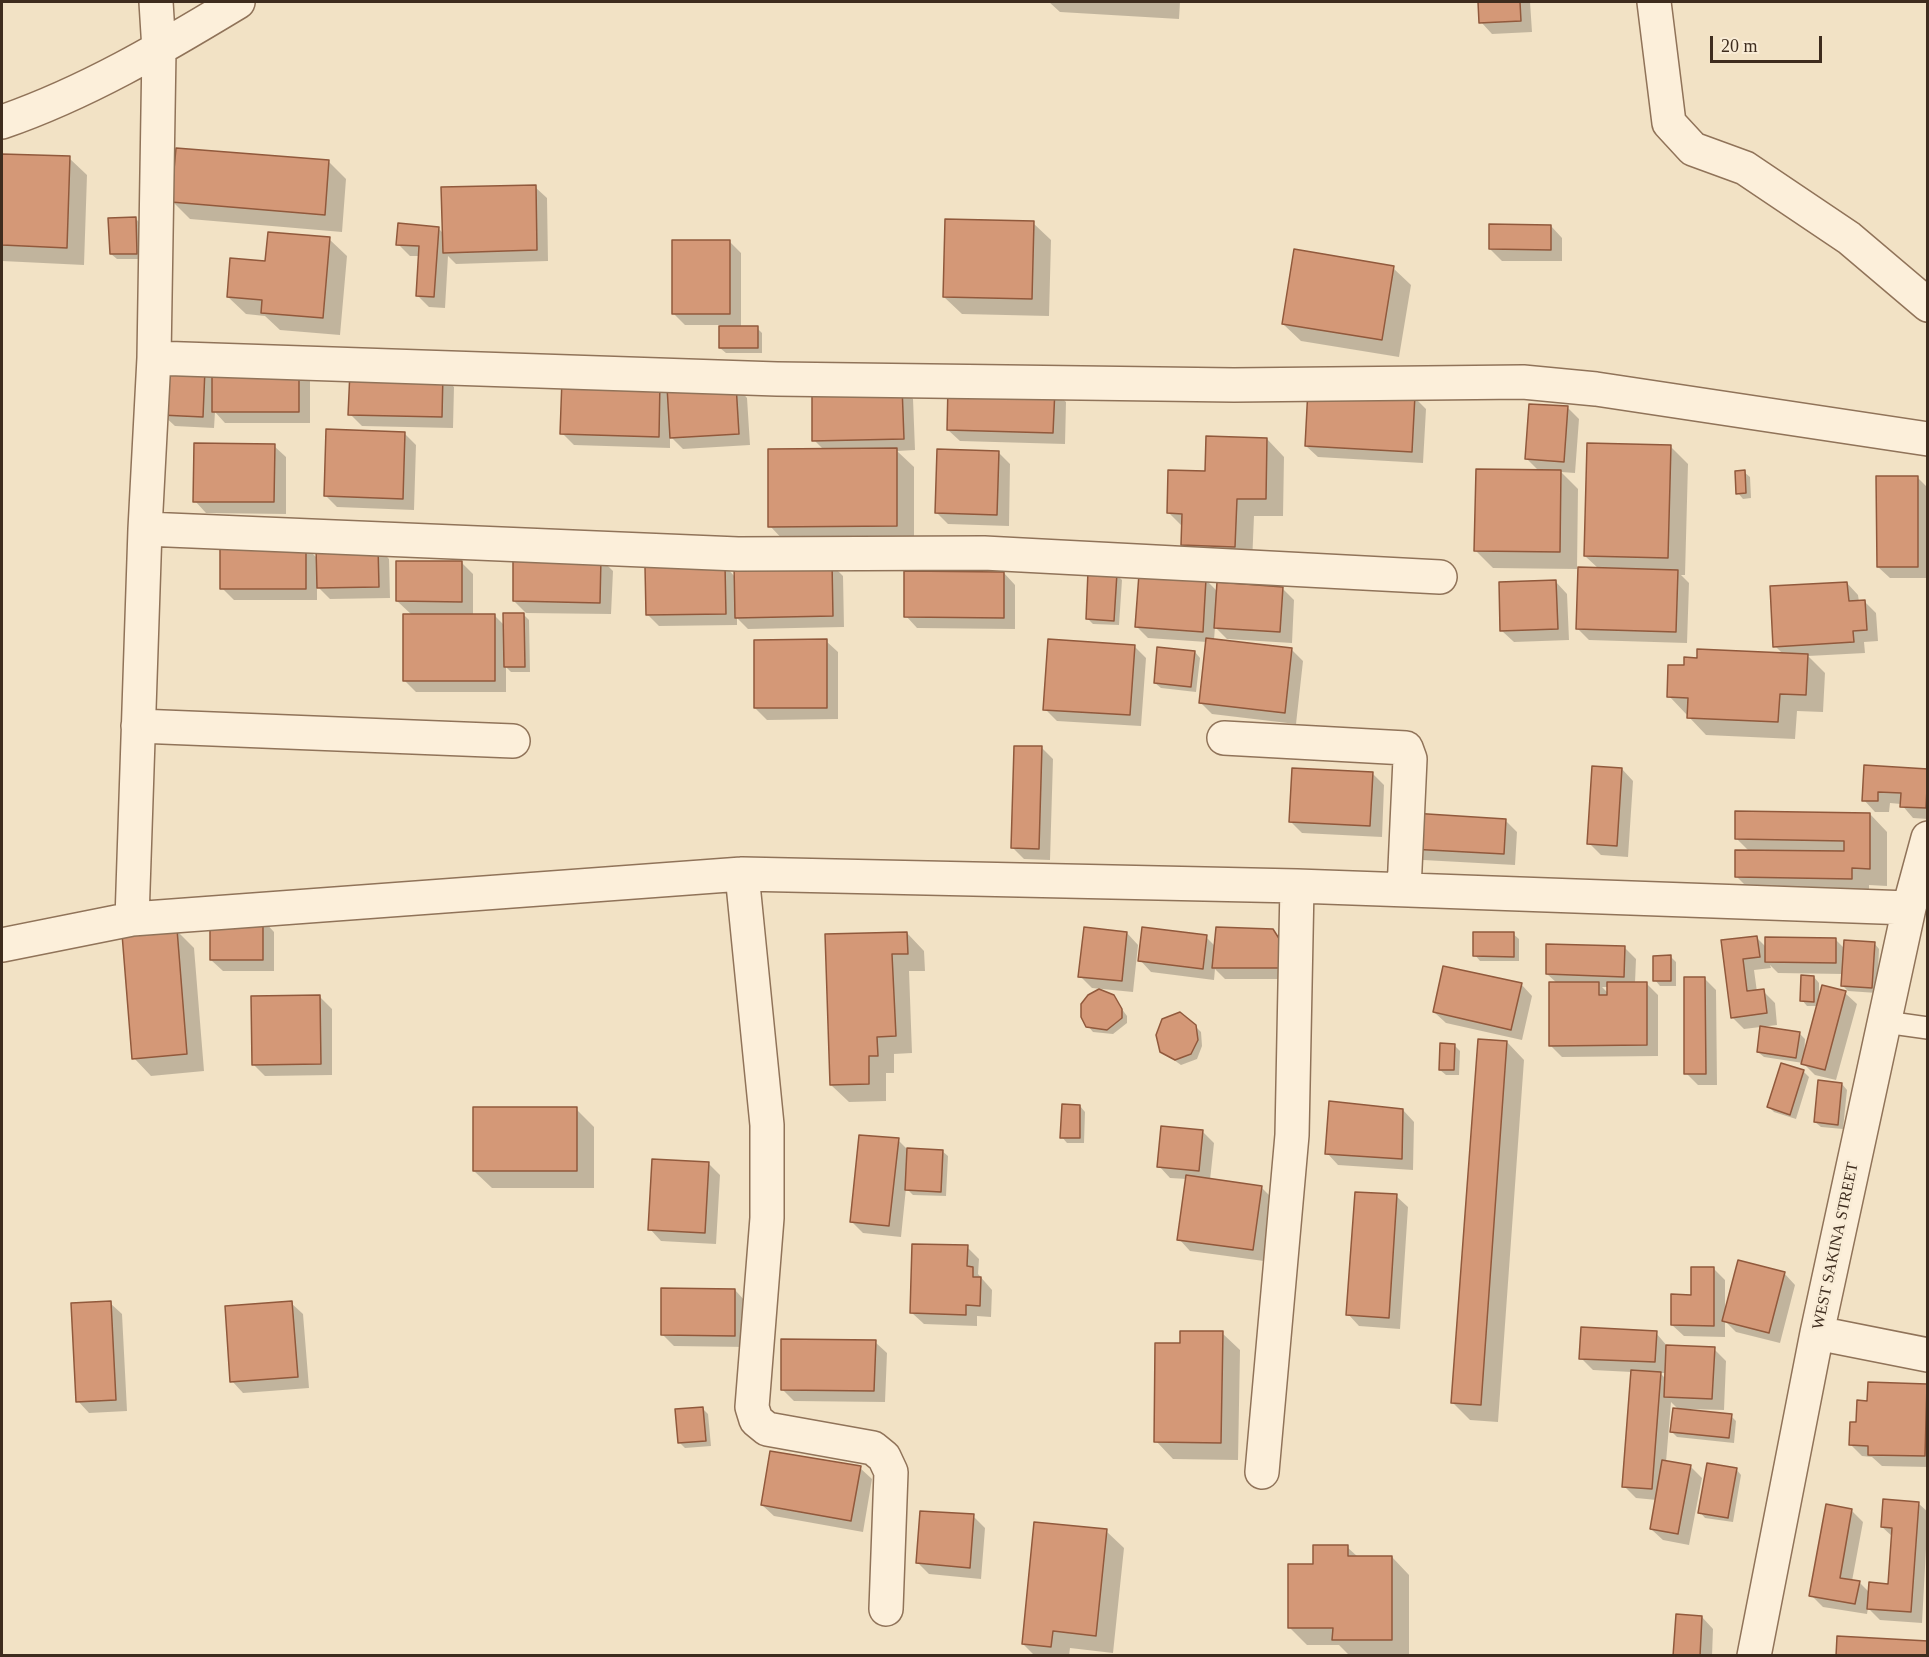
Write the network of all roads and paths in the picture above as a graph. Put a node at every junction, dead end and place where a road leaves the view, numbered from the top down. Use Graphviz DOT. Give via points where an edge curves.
graph roads {
  1 [pos="156,2"];
  2 [pos="238,2"];
  3 [pos="1654,2"];
  4 [pos="159,50"];
  5 [pos="2,122"];
  6 [pos="1928,305"];
  7 [pos="154,358"];
  8 [pos="1928,439"];
  9 [pos="145,529"];
  10 [pos="1440,577"];
  11 [pos="138,726"];
  12 [pos="1224,738"];
  13 [pos="513,741"];
  14 [pos="1928,838"];
  15 [pos="742,874"];
  16 [pos="1296,886"];
  17 [pos="1404,890"];
  18 [pos="1910,908"];
  19 [pos="132,919"];
  20 [pos="2,945"];
  21 [pos="1885,1022"];
  22 [pos="1928,1028"];
  23 [pos="1817,1333"];
  24 [pos="1928,1355"];
  25 [pos="1262,1472"];
  26 [pos="886,1608"];
  27 [pos="1754,1656"];
  1 -- 4 [label="street"];
  2 -- 4 [label="street"];
  3 -- 6 [label="street" via="1669,123 1693,149 1745,168 1849,238"];
  4 -- 5 [label="street" via="44,107"];
  4 -- 7 [label="street"];
  7 -- 8 [label="street" via="777,379 1234,385 1523,382 1630,394"];
  7 -- 9 [label="street"];
  9 -- 10 [label="street" via="738,554 984,553"];
  9 -- 11 [label="street"];
  11 -- 13 [label="street"];
  11 -- 19 [label="street"];
  12 -- 17 [label="street" via="1406,748 1410,759"];
  14 -- 18 [label="street, WEST SAKINA STREET"];
  15 -- 16 [label="street"];
  15 -- 19 [label="street"];
  15 -- 26 [label="street" via="767,1125 767,1218 752,1407 756,1420 767,1429 873,1448 884,1457 891,1472"];
  16 -- 17 [label="street"];
  16 -- 25 [label="street" via="1292,1135"];
  17 -- 18 [label="street"];
  18 -- 21 [label="street, WEST SAKINA STREET"];
  19 -- 20 [label="street"];
  21 -- 22 [label="lane"];
  21 -- 23 [label="street, WEST SAKINA STREET"];
  23 -- 24 [label="street"];
  23 -- 27 [label="street, WEST SAKINA STREET"];
}
